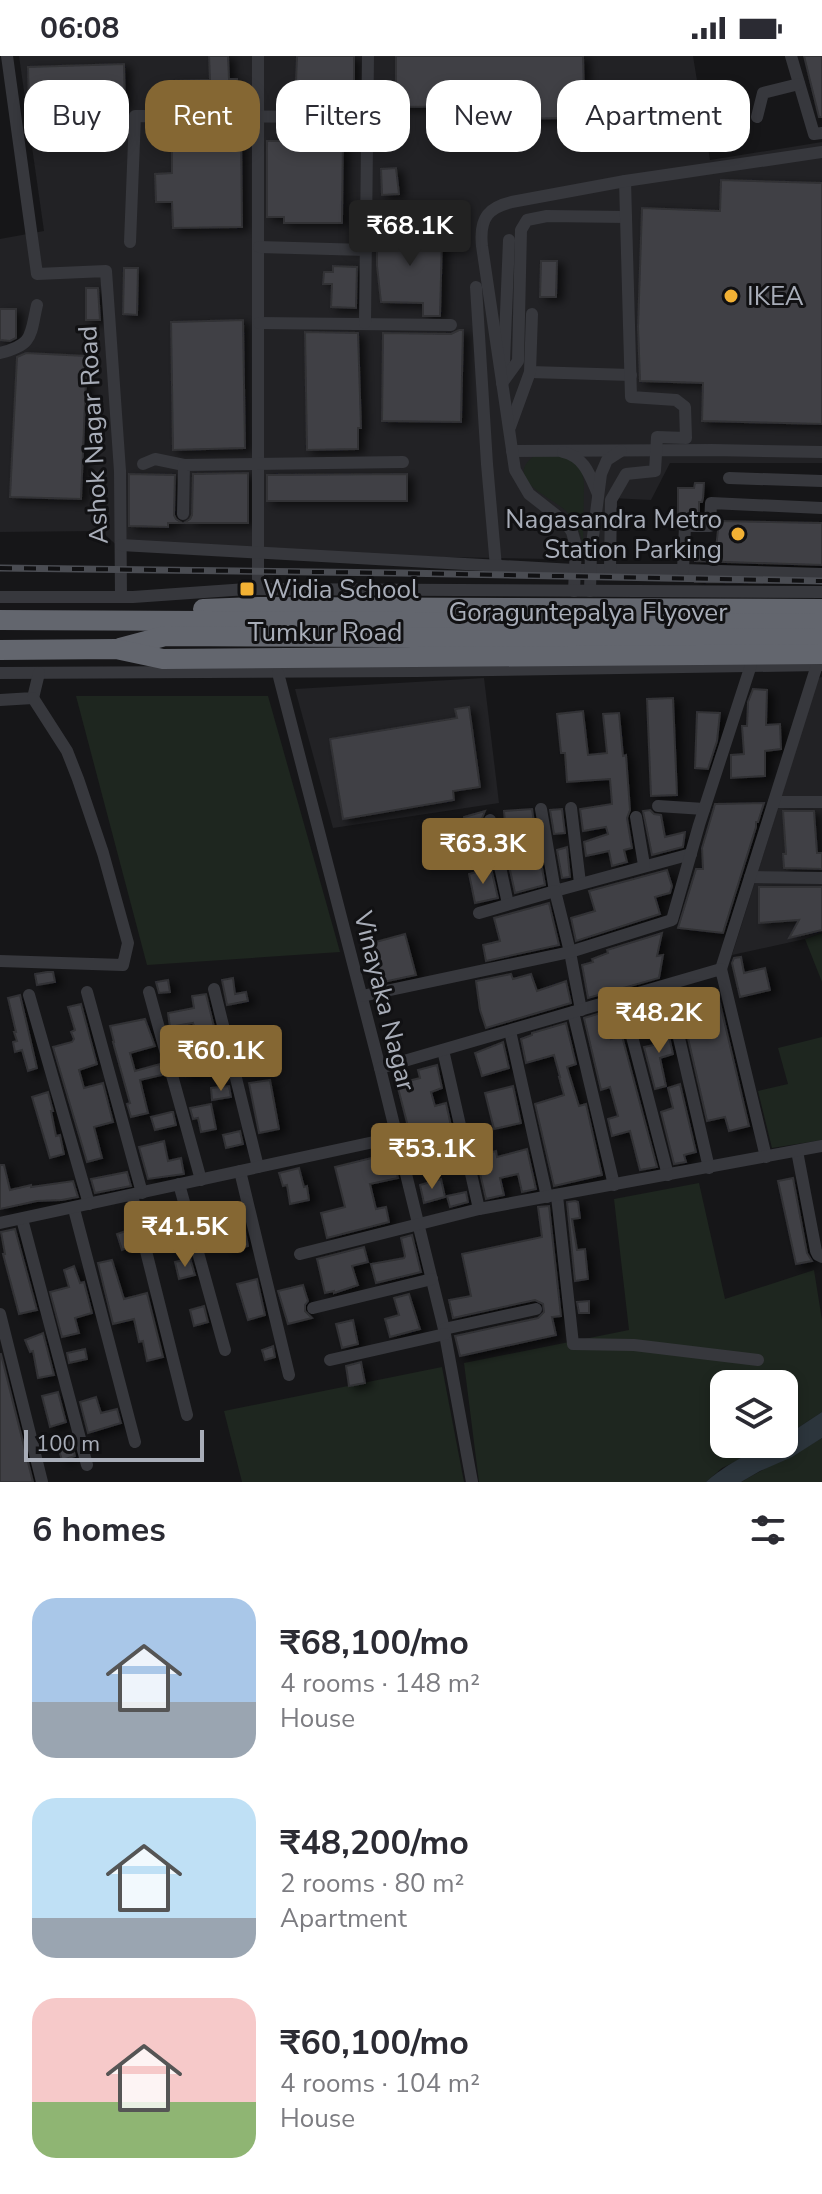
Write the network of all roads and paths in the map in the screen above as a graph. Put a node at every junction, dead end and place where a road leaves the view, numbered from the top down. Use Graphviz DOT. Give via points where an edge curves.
graph roads {
  1 [pos="7,56"];
  2 [pos="258,56"];
  3 [pos="368,56"];
  4 [pos="791,56"];
  5 [pos="258,80"];
  6 [pos="368,80"];
  7 [pos="799,84"];
  8 [pos="145,116"];
  9 [pos="757,117"];
  10 [pos="822,133"];
  11 [pos="259,152"];
  12 [pos="367,152"];
  13 [pos="822,152"];
  14 [pos="625,181"];
  15 [pos="416,212"];
  16 [pos="366,213"];
  17 [pos="626,217"];
  18 [pos="509,240"];
  19 [pos="130,242"];
  20 [pos="259,247"];
  21 [pos="366,250"];
  22 [pos="476,287"];
  23 [pos="37,305"];
  24 [pos="532,314"];
  25 [pos="259,323"];
  26 [pos="365,323"];
  27 [pos="451,325"];
  28 [pos="0,353"];
  29 [pos="500,367"];
  30 [pos="530,372"];
  31 [pos="631,375"];
  32 [pos="502,383"];
  33 [pos="509,430"];
  34 [pos="552,450"];
  35 [pos="624,450"];
  36 [pos="657,450"];
  37 [pos="512,451"];
  38 [pos="822,452"];
  39 [pos="403,462"];
  40 [pos="143,464"];
  41 [pos="184,465"];
  42 [pos="259,465"];
  43 [pos="729,478"];
  44 [pos="822,481"];
  45 [pos="598,495"];
  46 [pos="822,508"];
  47 [pos="183,514"];
  48 [pos="121,545"];
  49 [pos="259,552"];
  50 [pos="496,567"];
  51 [pos="574,570"];
  52 [pos="591,570"];
  53 [pos="683,570"];
  54 [pos="610,571"];
  55 [pos="822,574"];
  56 [pos="258,589"];
  57 [pos="574,591"];
  58 [pos="590,591"];
  59 [pos="822,592"];
  60 [pos="0,597"];
  61 [pos="121,597"];
  62 [pos="822,609"];
  63 [pos="0,620"];
  64 [pos="822,624"];
  65 [pos="170,629"];
  66 [pos="822,639"];
  67 [pos="116,649"];
  68 [pos="0,650"];
  69 [pos="820,661"];
  70 [pos="751,665"];
  71 [pos="0,673"];
  72 [pos="39,673"];
  73 [pos="278,673"];
  74 [pos="817,679"];
  75 [pos="33,698"];
  76 [pos="0,700"];
  77 [pos="774,802"];
  78 [pos="822,802"];
  79 [pos="658,806"];
  80 [pos="571,808"];
  81 [pos="541,809"];
  82 [pos="704,809"];
  83 [pos="636,817"];
  84 [pos="490,820"];
  85 [pos="691,854"];
  86 [pos="644,865"];
  87 [pos="750,877"];
  88 [pos="822,878"];
  89 [pos="580,883"];
  90 [pos="555,891"];
  91 [pos="508,904"];
  92 [pos="479,913"];
  93 [pos="570,952"];
  94 [pos="0,961"];
  95 [pos="721,969"];
  96 [pos="667,986"];
  97 [pos="214,989"];
  98 [pos="87,992"];
  99 [pos="149,992"];
  100 [pos="29,995"];
  101 [pos="362,996"];
  102 [pos="622,998"];
  103 [pos="577,1011"];
  104 [pos="510,1031"];
  105 [pos="443,1050"];
  106 [pos="380,1068"];
  107 [pos="397,1137"];
  108 [pos="822,1146"];
  109 [pos="797,1151"];
  110 [pos="766,1157"];
  111 [pos="258,1167"];
  112 [pos="709,1168"];
  113 [pos="240,1171"];
  114 [pos="668,1175"];
  115 [pos="201,1180"];
  116 [pos="179,1184"];
  117 [pos="614,1185"];
  118 [pos="137,1194"];
  119 [pos="552,1196"];
  120 [pos="89,1204"];
  121 [pos="822,1207"];
  122 [pos="74,1209"];
  123 [pos="479,1209"];
  124 [pos="808,1211"];
  125 [pos="22,1219"];
  126 [pos="0,1223"];
  127 [pos="418,1223"];
  128 [pos="300,1254"];
  129 [pos="822,1257"];
  130 [pos="432,1279"];
  131 [pos="313,1308"];
  132 [pos="536,1309"];
  133 [pos="0,1314"];
  134 [pos="444,1331"];
  135 [pos="225,1350"];
  136 [pos="330,1360"];
  137 [pos="758,1360"];
  138 [pos="289,1375"];
  139 [pos="187,1415"];
  140 [pos="135,1442"];
  141 [pos="87,1465"];
  142 [pos="42,1482"];
  143 [pos="472,1482"];
  1 -- 48 [label="street, Ashok Nagar Road" via="37,274 106,271"];
  2 -- 5 [label="street"];
  3 -- 6 [label="street"];
  4 -- 7 [label="street"];
  7 -- 9 [label="street" via="763,93"];
  7 -- 10 [label="street" via="814,134"];
  8 -- 19 [label="street" via="135,116"];
  11 -- 20 [label="street"];
  12 -- 16 [label="street"];
  13 -- 14 [label="street"];
  14 -- 17 [label="street"];
  14 -- 29 [label="street" via="501,204 488,214 480,229"];
  15 -- 16 [label="street"];
  16 -- 21 [label="street"];
  17 -- 31 [label="street"];
  17 -- 32 [label="street" via="527,220 521,230 518,361"];
  18 -- 29 [label="street" via="505,361"];
  20 -- 21 [label="street"];
  20 -- 25 [label="street"];
  21 -- 26 [label="street"];
  22 -- 50 [label="street"];
  23 -- 28 [label="street" via="29,339"];
  24 -- 30 [label="street"];
  25 -- 26 [label="street"];
  25 -- 42 [label="street"];
  26 -- 27 [label="street"];
  29 -- 32 [label="street"];
  30 -- 31 [label="street"];
  30 -- 33 [label="street"];
  31 -- 36 [label="street" via="631,397 676,400 685,407 686,438 657,437"];
  32 -- 33 [label="street"];
  33 -- 37 [label="street"];
  34 -- 35 [label="street"];
  34 -- 37 [label="street"];
  34 -- 45 [label="street" via="584,464"];
  35 -- 36 [label="street"];
  35 -- 45 [label="street" via="607,460"];
  36 -- 38 [label="street"];
  36 -- 54 [label="street" via="655,471 626,474 611,500"];
  37 -- 51 [label="street" via="515,470 529,494 572,532"];
  39 -- 42 [label="street"];
  40 -- 41 [label="street" via="155,459"];
  41 -- 42 [label="street"];
  41 -- 47 [label="street"];
  42 -- 49 [label="street"];
  43 -- 44 [label="street"];
  45 -- 52 [label="street"];
  46 -- 53 [label="street" via="711,503 710,526 685,526"];
  48 -- 49 [label="street"];
  48 -- 61 [label="street, Ashok Nagar Road"];
  49 -- 50 [label="street"];
  49 -- 56 [label="street"];
  50 -- 51 [label="street"];
  51 -- 52 [label="street"];
  51 -- 57 [label="street"];
  52 -- 54 [label="street"];
  52 -- 58 [label="street"];
  53 -- 54 [label="street"];
  53 -- 55 [label="street"];
  56 -- 57 [label="street"];
  56 -- 61 [label="street"];
  57 -- 58 [label="street"];
  58 -- 59 [label="street"];
  60 -- 61 [label="street"];
  62 -- 65 [label="highway, Tumkur Road" via="258,607 196,609"];
  63 -- 65 [label="highway"];
  64 -- 65 [label="highway, Goraguntepalya Flyover" via="202,622"];
  65 -- 66 [label="highway, Goraguntepalya Flyover"];
  65 -- 67 [label="highway, Goraguntepalya Flyover"];
  67 -- 68 [label="highway"];
  67 -- 69 [label="highway, Tumkur Road" via="163,659"];
  69 -- 70 [label="street"];
  69 -- 74 [label="street"];
  70 -- 73 [label="street"];
  70 -- 82 [label="street"];
  71 -- 72 [label="street"];
  72 -- 73 [label="street"];
  72 -- 75 [label="street"];
  73 -- 101 [label="street, Vinayaka Nagar"];
  74 -- 77 [label="street"];
  75 -- 76 [label="street"];
  75 -- 94 [label="street" via="67,751 128,943 123,965"];
  77 -- 78 [label="street"];
  77 -- 87 [label="street"];
  79 -- 82 [label="street"];
  80 -- 89 [label="street"];
  81 -- 90 [label="street"];
  82 -- 85 [label="street"];
  83 -- 86 [label="street"];
  84 -- 91 [label="street"];
  85 -- 86 [label="street"];
  85 -- 93 [label="street" via="672,920"];
  86 -- 89 [label="street"];
  87 -- 88 [label="street"];
  87 -- 95 [label="street"];
  89 -- 90 [label="street"];
  90 -- 91 [label="street"];
  90 -- 93 [label="street"];
  91 -- 92 [label="street"];
  93 -- 101 [label="street"];
  93 -- 103 [label="street"];
  95 -- 96 [label="street"];
  95 -- 110 [label="street"];
  96 -- 102 [label="street"];
  96 -- 112 [label="street"];
  97 -- 111 [label="street"];
  98 -- 118 [label="street"];
  99 -- 115 [label="street"];
  100 -- 120 [label="street"];
  101 -- 106 [label="street, Vinayaka Nagar"];
  102 -- 103 [label="street"];
  102 -- 114 [label="street"];
  103 -- 104 [label="street"];
  103 -- 117 [label="street"];
  104 -- 105 [label="street"];
  104 -- 119 [label="street"];
  105 -- 106 [label="street"];
  105 -- 123 [label="street"];
  106 -- 107 [label="street, Vinayaka Nagar"];
  107 -- 111 [label="street"];
  107 -- 127 [label="street, Vinayaka Nagar"];
  108 -- 109 [label="street"];
  109 -- 110 [label="street"];
  109 -- 124 [label="street"];
  110 -- 112 [label="street"];
  111 -- 113 [label="street"];
  112 -- 114 [label="street"];
  113 -- 115 [label="street"];
  113 -- 138 [label="street"];
  114 -- 117 [label="street"];
  115 -- 116 [label="street"];
  116 -- 118 [label="street"];
  116 -- 135 [label="street"];
  117 -- 119 [label="street"];
  118 -- 120 [label="street"];
  118 -- 139 [label="street"];
  119 -- 123 [label="street"];
  119 -- 137 [label="street" via="573,1344 634,1345"];
  120 -- 122 [label="street"];
  121 -- 124 [label="street"];
  122 -- 125 [label="street"];
  122 -- 140 [label="street"];
  123 -- 127 [label="street"];
  124 -- 129 [label="street"];
  125 -- 126 [label="street"];
  125 -- 141 [label="street"];
  127 -- 128 [label="street"];
  127 -- 130 [label="street, Vinayaka Nagar"];
  130 -- 131 [label="street"];
  130 -- 134 [label="street, Vinayaka Nagar"];
  132 -- 134 [label="street"];
  133 -- 142 [label="street"];
  134 -- 136 [label="street"];
  134 -- 143 [label="street, Vinayaka Nagar"];
}
